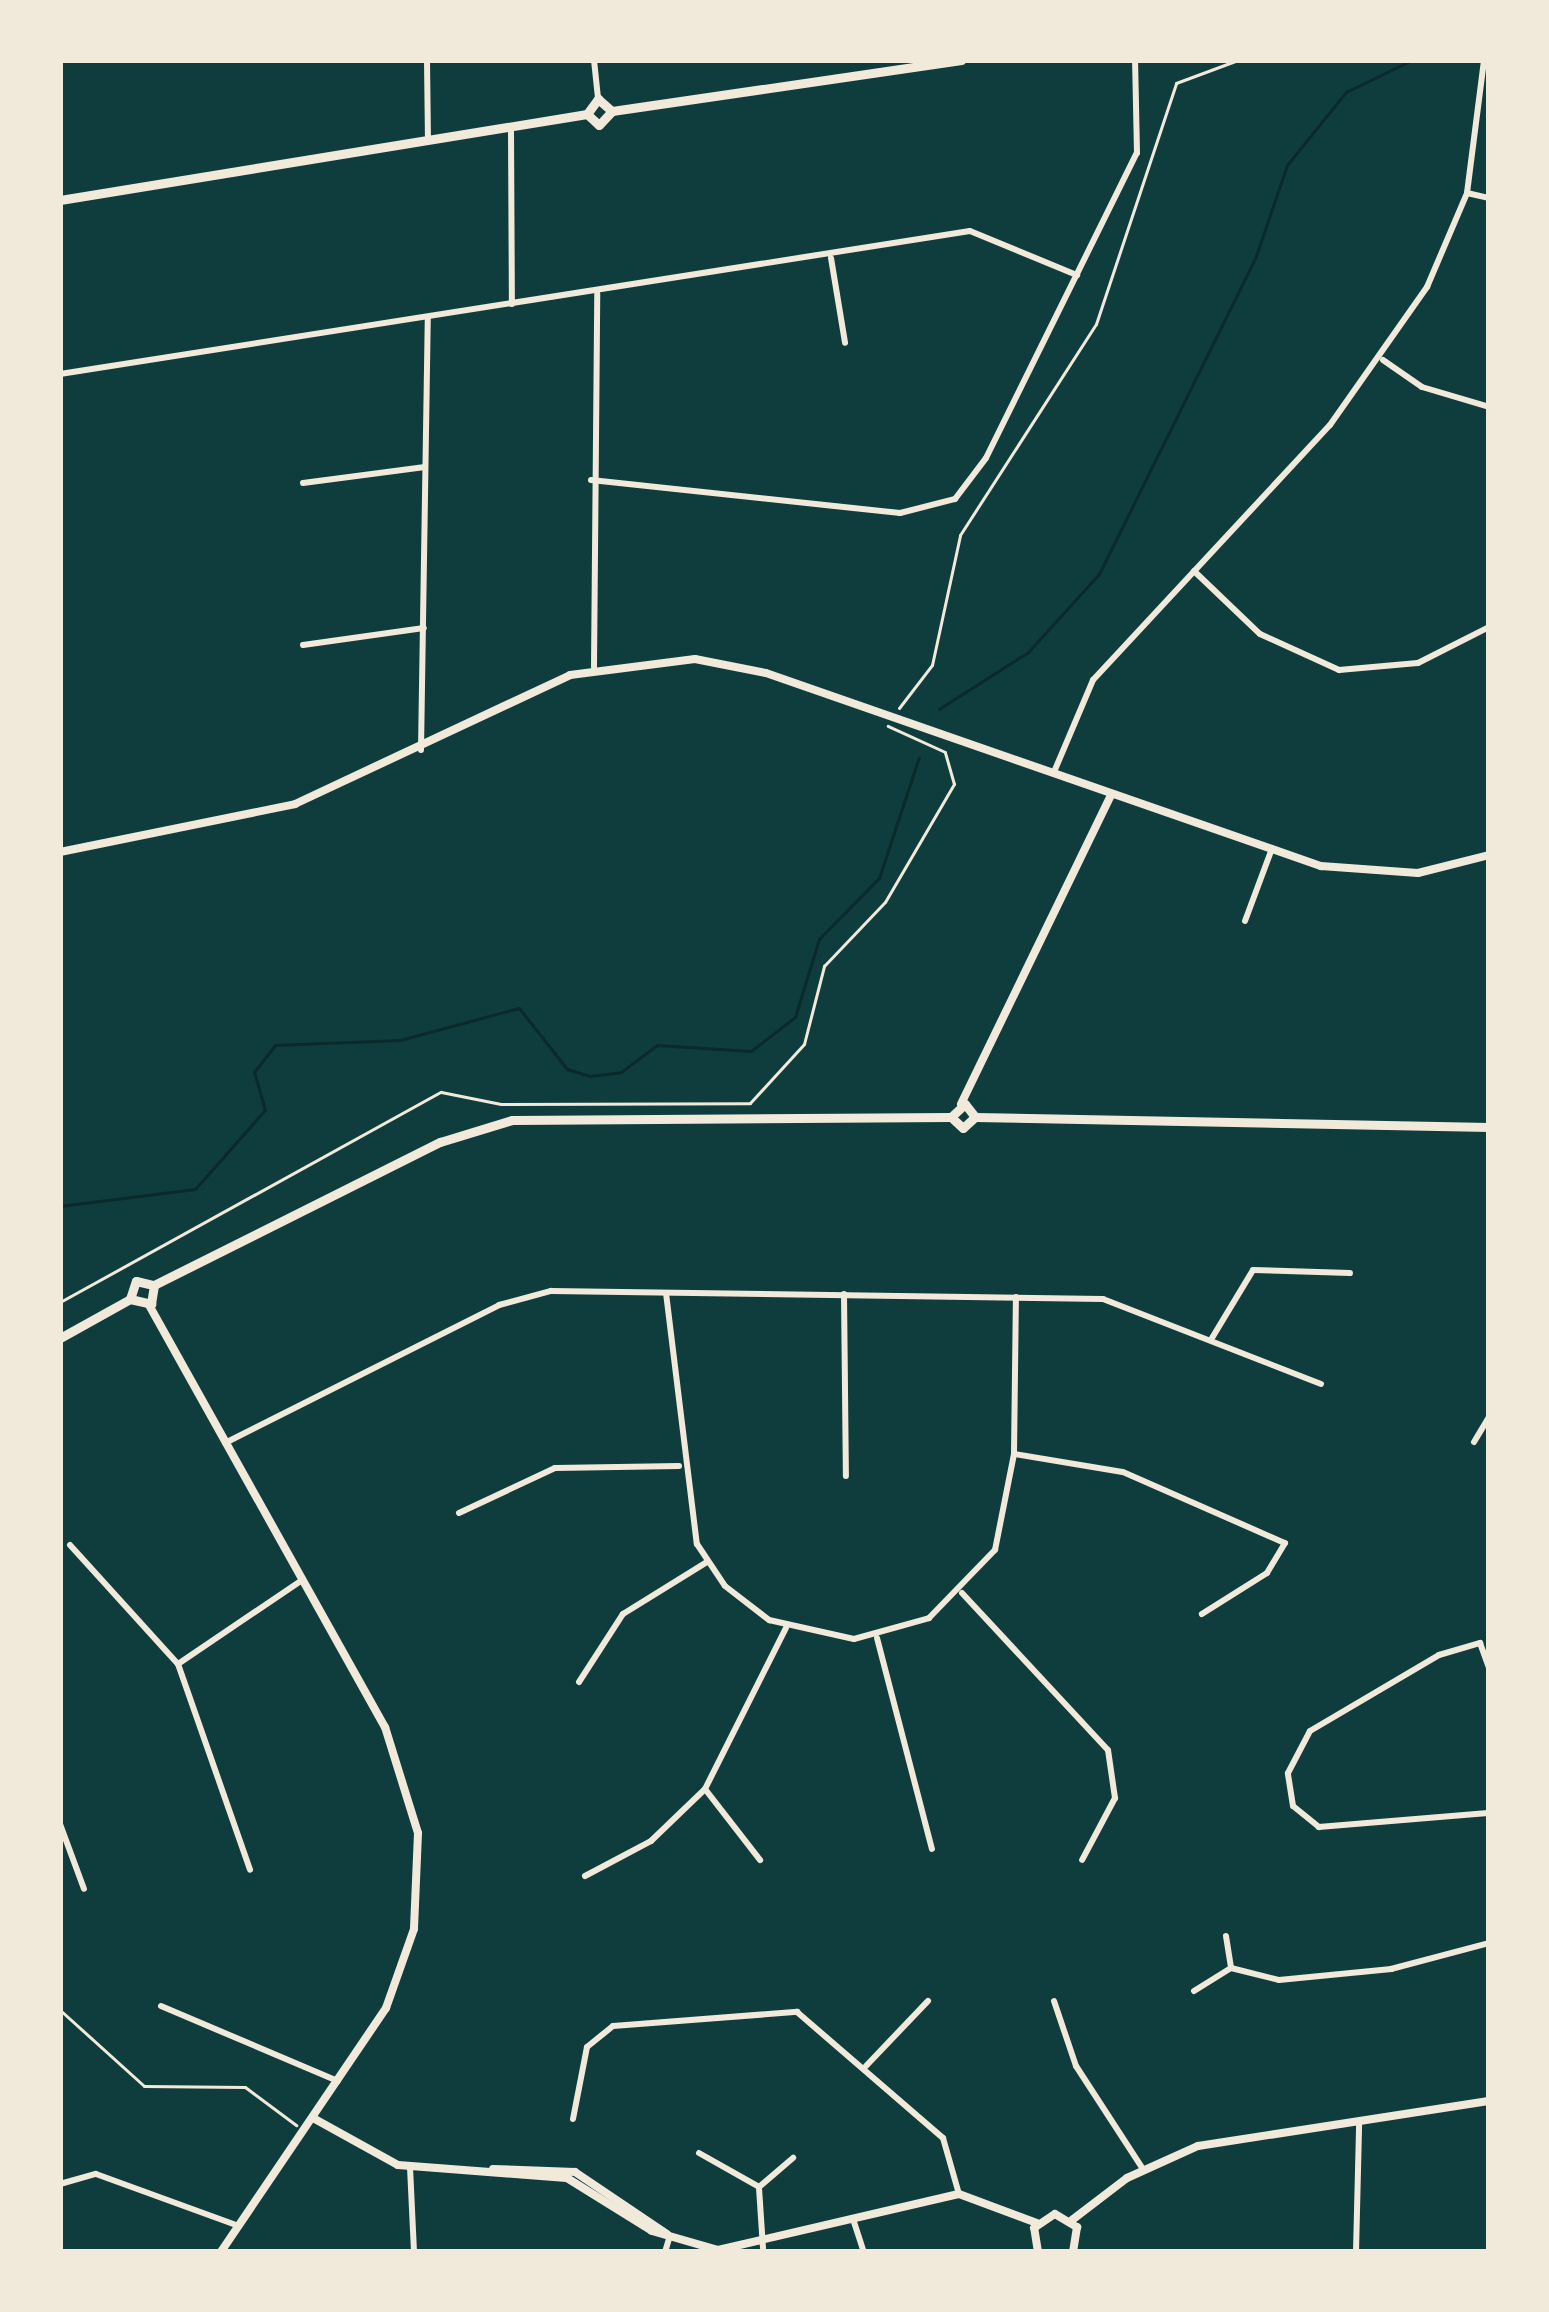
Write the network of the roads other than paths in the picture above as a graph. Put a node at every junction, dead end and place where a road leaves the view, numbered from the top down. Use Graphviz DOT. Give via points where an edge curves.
graph roads {
  1 [pos="427,60"];
  2 [pos="594,60"];
  3 [pos="962,60"];
  4 [pos="1135,60"];
  5 [pos="1484,60"];
  6 [pos="598,99"];
  7 [pos="612,111"];
  8 [pos="586,114"];
  9 [pos="511,131"];
  10 [pos="428,143"];
  11 [pos="1468,193"];
  12 [pos="1489,198"];
  13 [pos="60,200"];
  14 [pos="831,257"];
  15 [pos="1077,275"];
  16 [pos="597,294"];
  17 [pos="512,304"];
  18 [pos="428,319"];
  19 [pos="845,344"];
  20 [pos="1383,360"];
  21 [pos="60,374"];
  22 [pos="1489,406"];
  23 [pos="426,466"];
  24 [pos="591,479"];
  25 [pos="303,483"];
  26 [pos="1193,572"];
  27 [pos="1489,627"];
  28 [pos="424,628"];
  29 [pos="303,644"];
  30 [pos="594,667"];
  31 [pos="421,750"];
  32 [pos="1052,776"];
  33 [pos="1111,796"];
  34 [pos="1270,851"];
  35 [pos="60,852"];
  36 [pos="1489,855"];
  37 [pos="1245,921"];
  38 [pos="961,1104"];
  39 [pos="951,1117"];
  40 [pos="975,1118"];
  41 [pos="1489,1126"];
  42 [pos="1350,1273"];
  43 [pos="154,1286"];
  44 [pos="666,1292"];
  45 [pos="844,1294"];
  46 [pos="1016,1297"];
  47 [pos="130,1299"];
  48 [pos="148,1305"];
  49 [pos="60,1338"];
  50 [pos="1212,1338"];
  51 [pos="1322,1384"];
  52 [pos="1489,1417"];
  53 [pos="1474,1442"];
  54 [pos="225,1443"];
  55 [pos="1014,1454"];
  56 [pos="681,1466"];
  57 [pos="846,1476"];
  58 [pos="459,1513"];
  59 [pos="70,1545"];
  60 [pos="707,1562"];
  61 [pos="302,1580"];
  62 [pos="962,1593"];
  63 [pos="1202,1614"];
  64 [pos="786,1628"];
  65 [pos="877,1636"];
  66 [pos="178,1664"];
  67 [pos="1489,1668"];
  68 [pos="579,1682"];
  69 [pos="705,1789"];
  70 [pos="1489,1802"];
  71 [pos="1488,1814"];
  72 [pos="60,1824"];
  73 [pos="932,1849"];
  74 [pos="760,1860"];
  75 [pos="1082,1860"];
  76 [pos="250,1870"];
  77 [pos="585,1876"];
  78 [pos="1489,1878"];
  79 [pos="84,1889"];
  80 [pos="1226,1936"];
  81 [pos="1489,1943"];
  82 [pos="1231,1967"];
  83 [pos="1194,1990"];
  84 [pos="928,2001"];
  85 [pos="1054,2001"];
  86 [pos="160,2006"];
  87 [pos="866,2066"];
  88 [pos="338,2081"];
  89 [pos="1489,2102"];
  90 [pos="313,2118"];
  91 [pos="573,2119"];
  92 [pos="1359,2125"];
  93 [pos="699,2153"];
  94 [pos="794,2158"];
  95 [pos="410,2167"];
  96 [pos="1143,2169"];
  97 [pos="60,2184"];
  98 [pos="759,2187"];
  99 [pos="959,2194"];
  100 [pos="1072,2220"];
  101 [pos="854,2222"];
  102 [pos="1037,2223"];
  103 [pos="239,2226"];
  104 [pos="670,2236"];
  105 [pos="763,2248"];
  106 [pos="221,2252"];
  107 [pos="414,2252"];
  108 [pos="665,2252"];
  109 [pos="864,2252"];
  110 [pos="1038,2252"];
  111 [pos="1073,2252"];
  112 [pos="1356,2252"];
  1 -- 10 [label="street"];
  2 -- 6 [label="street"];
  3 -- 7 [label="main road"];
  4 -- 15 [label="street" via="1144,133"];
  5 -- 11 [label="street"];
  6 -- 7 [label="main road"];
  6 -- 8 [label="main road"];
  7 -- 8 [label="main road" via="599,125"];
  8 -- 9 [label="main road"];
  9 -- 10 [label="main road"];
  9 -- 17 [label="street"];
  10 -- 13 [label="main road"];
  11 -- 12 [label="street"];
  11 -- 20 [label="street"];
  14 -- 15 [label="street" via="970,231"];
  14 -- 16 [label="street"];
  14 -- 19 [label="street"];
  15 -- 24 [label="street" via="986,458 939,507 899,513"];
  16 -- 17 [label="street"];
  16 -- 24 [label="street"];
  17 -- 18 [label="street"];
  18 -- 21 [label="street"];
  18 -- 23 [label="street"];
  20 -- 22 [label="street" via="1422,387"];
  20 -- 26 [label="street"];
  23 -- 25 [label="street"];
  23 -- 28 [label="street"];
  24 -- 30 [label="street"];
  26 -- 27 [label="street" via="1260,634 1339,670 1418,663"];
  26 -- 32 [label="street" via="1084,691"];
  28 -- 29 [label="street"];
  28 -- 31 [label="street"];
  30 -- 31 [label="street"];
  30 -- 32 [label="street" via="730,664"];
  31 -- 35 [label="street" via="295,804"];
  32 -- 33 [label="street"];
  33 -- 34 [label="street"];
  33 -- 38 [label="street"];
  34 -- 36 [label="street" via="1388,874"];
  34 -- 37 [label="street"];
  38 -- 39 [label="main road"];
  38 -- 40 [label="main road"];
  39 -- 40 [label="main road" via="963,1128"];
  39 -- 43 [label="main road" via="512,1120 440,1142"];
  40 -- 41 [label="main road"];
  42 -- 50 [label="street" via="1253,1270"];
  43 -- 47 [label="main road" via="136,1281"];
  43 -- 48 [label="main road"];
  44 -- 45 [label="street"];
  44 -- 54 [label="street" via="551,1291 499,1305"];
  44 -- 56 [label="street"];
  45 -- 46 [label="street"];
  45 -- 57 [label="street"];
  46 -- 50 [label="street" via="1103,1298"];
  46 -- 55 [label="street"];
  47 -- 48 [label="main road"];
  47 -- 49 [label="main road"];
  48 -- 54 [label="street"];
  50 -- 51 [label="street"];
  52 -- 53 [label="street"];
  54 -- 61 [label="street"];
  55 -- 62 [label="street" via="995,1550"];
  55 -- 63 [label="street" via="1123,1472 1285,1543 1267,1573"];
  56 -- 58 [label="street" via="555,1468"];
  56 -- 60 [label="street"];
  59 -- 66 [label="street"];
  60 -- 64 [label="street"];
  60 -- 68 [label="street" via="623,1614"];
  61 -- 66 [label="street"];
  61 -- 88 [label="street" via="393,1745 418,1833 409,1952"];
  62 -- 65 [label="street"];
  62 -- 75 [label="street" via="1108,1750 1115,1798"];
  64 -- 65 [label="street"];
  64 -- 69 [label="street"];
  65 -- 73 [label="street"];
  66 -- 76 [label="street"];
  67 -- 71 [label="street" via="1480,1643 1310,1731 1292,1754 1288,1788 1298,1814 1318,1827"];
  69 -- 74 [label="street"];
  69 -- 77 [label="street" via="651,1841"];
  70 -- 71 [label="street"];
  71 -- 78 [label="street"];
  72 -- 79 [label="street"];
  80 -- 82 [label="street"];
  81 -- 82 [label="street" via="1374,1972 1279,1980"];
  82 -- 83 [label="street"];
  84 -- 87 [label="street"];
  85 -- 96 [label="street" via="1076,2066"];
  86 -- 88 [label="street"];
  87 -- 91 [label="street" via="797,2012 626,2022 594,2038"];
  87 -- 99 [label="street" via="943,2138"];
  88 -- 90 [label="street"];
  89 -- 92 [label="street"];
  90 -- 95 [label="street"];
  90 -- 103 [label="street"];
  92 -- 96 [label="street" via="1222,2140"];
  92 -- 112 [label="street"];
  93 -- 98 [label="street"];
  94 -- 98 [label="street"];
  95 -- 104 [label="street" via="575,2172"];
  95 -- 107 [label="street"];
  96 -- 100 [label="street"];
  97 -- 103 [label="street" via="96,2174"];
  98 -- 105 [label="street"];
  99 -- 101 [label="street"];
  99 -- 102 [label="street"];
  100 -- 102 [label="street"];
  100 -- 111 [label="street"];
  101 -- 105 [label="street"];
  101 -- 109 [label="street"];
  102 -- 110 [label="street"];
  103 -- 106 [label="street"];
  104 -- 105 [label="street"];
  104 -- 108 [label="street"];
}
